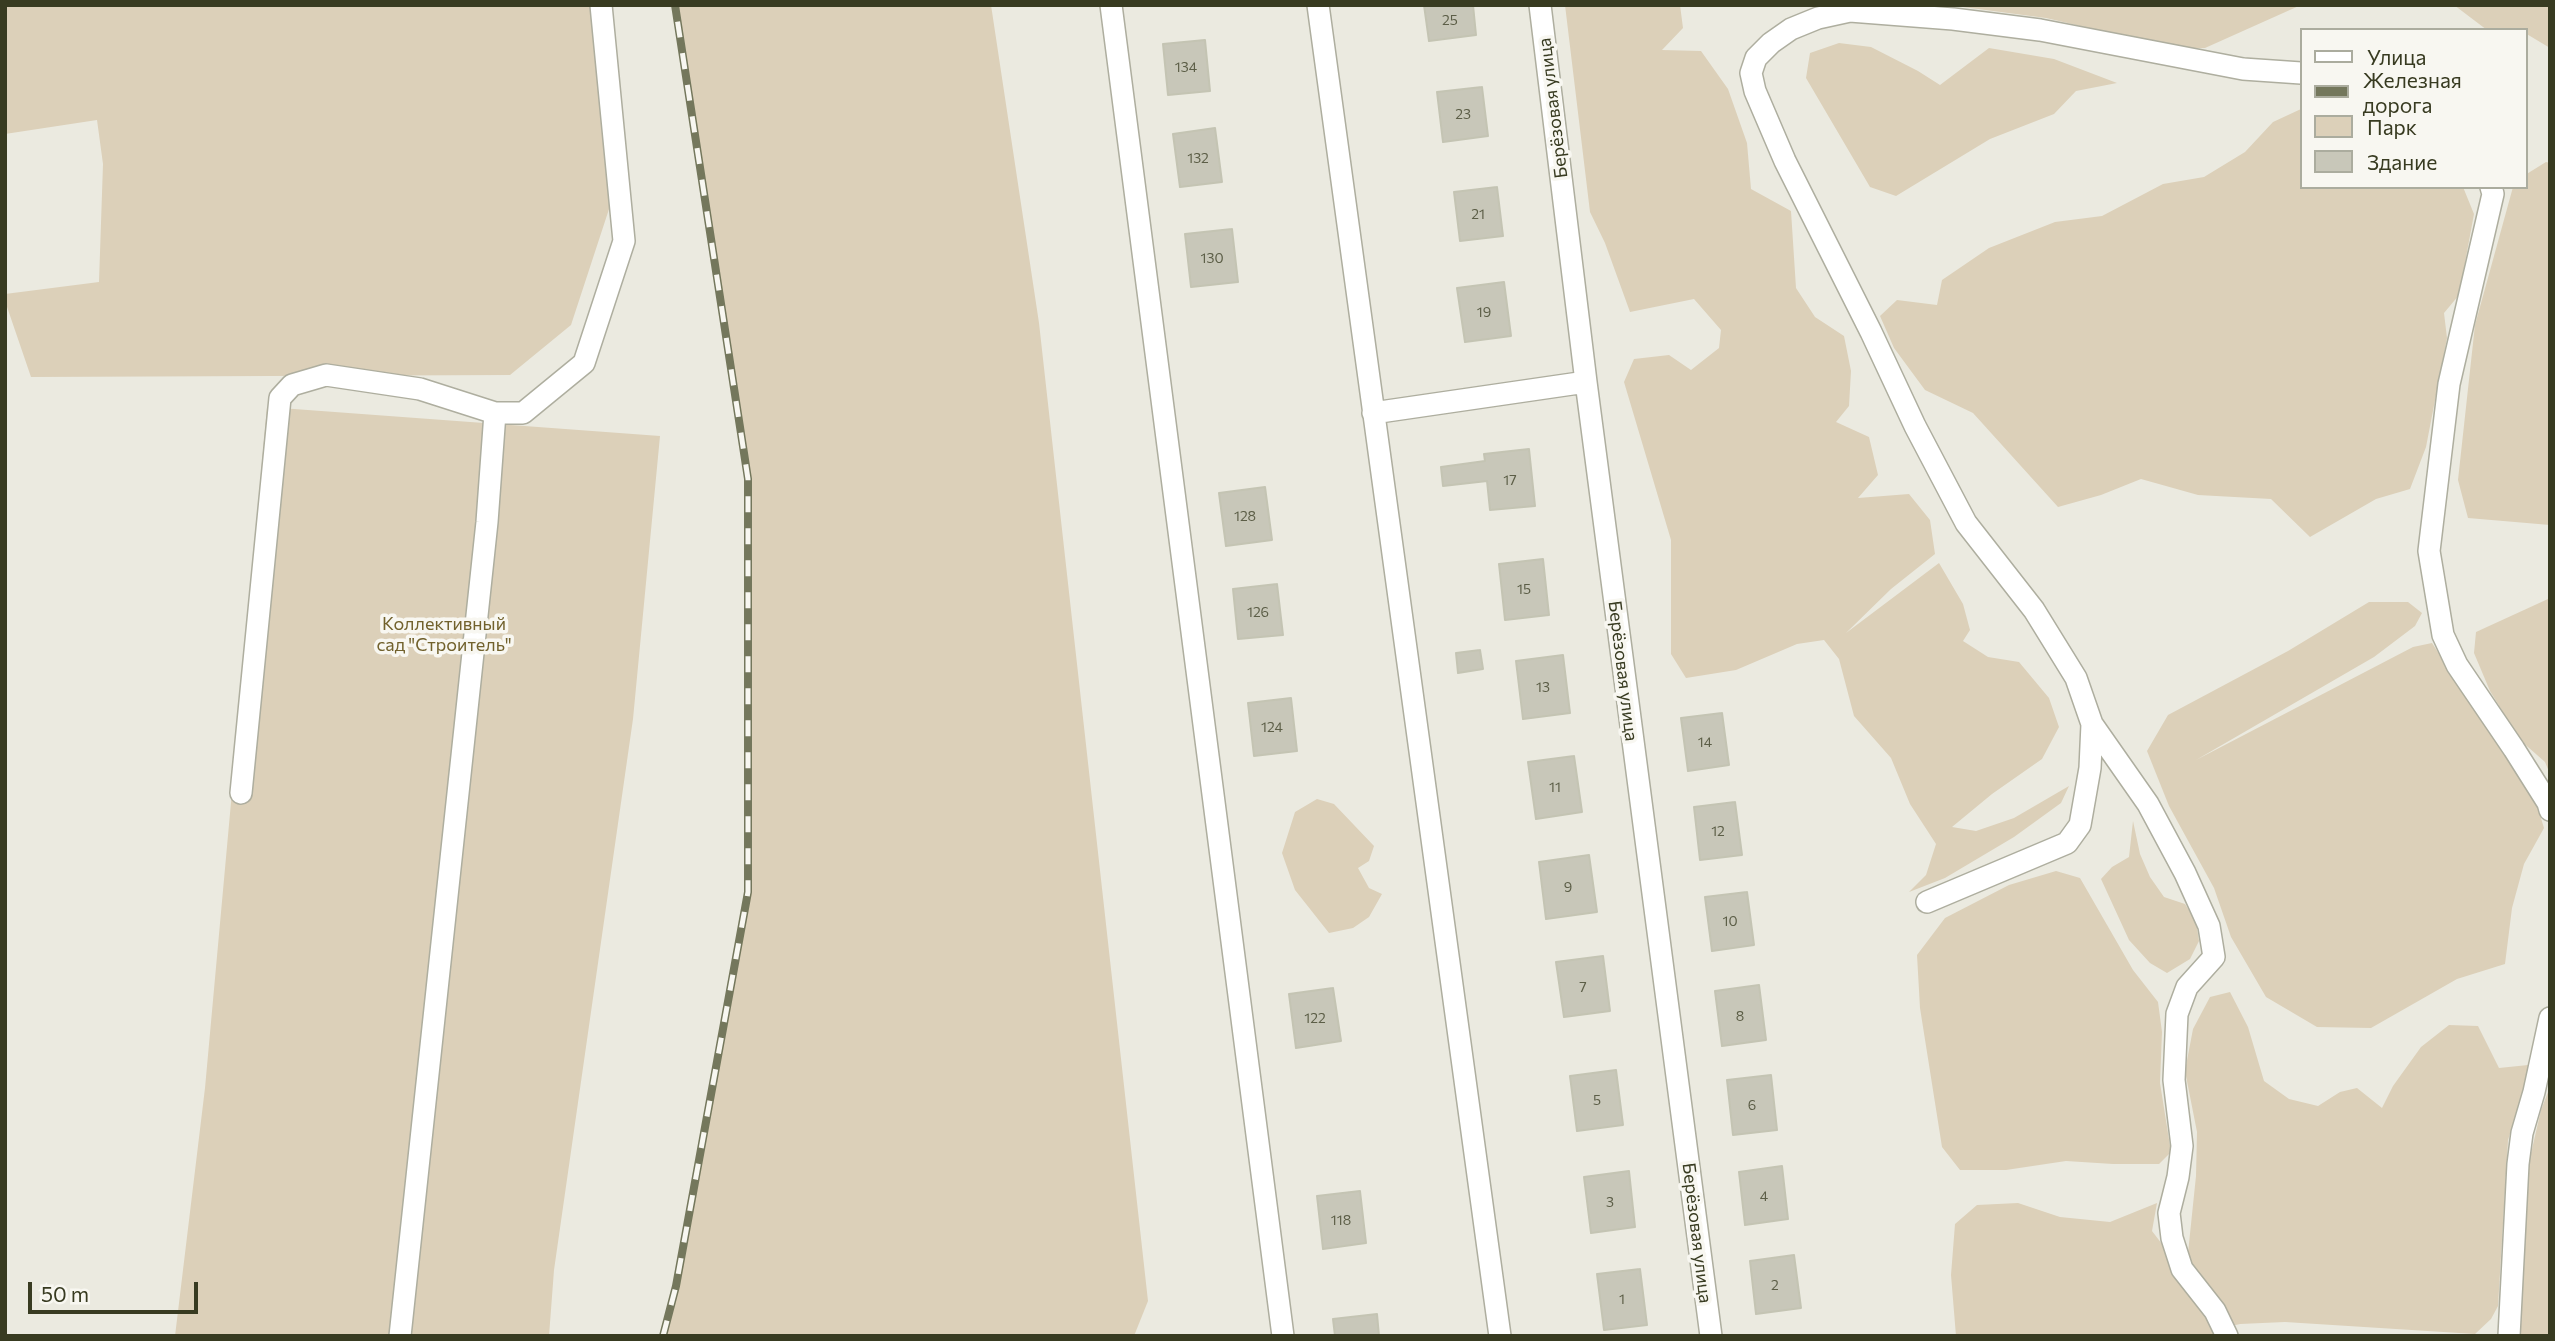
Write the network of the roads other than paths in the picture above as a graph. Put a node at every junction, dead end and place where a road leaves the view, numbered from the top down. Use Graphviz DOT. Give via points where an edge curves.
graph roads {
  1 [pos="601,5"];
  2 [pos="1111,5"];
  3 [pos="1318,5"];
  4 [pos="1540,5"];
  5 [pos="2300,73"];
  6 [pos="2492,189"];
  7 [pos="1586,382"];
  8 [pos="495,413"];
  9 [pos="1373,413"];
  10 [pos="2092,724"];
  11 [pos="241,793"];
  12 [pos="2550,810"];
  13 [pos="1927,902"];
  14 [pos="2550,1018"];
  15 [pos="400,1336"];
  16 [pos="1283,1336"];
  17 [pos="1500,1336"];
  18 [pos="1710,1336"];
  19 [pos="2227,1336"];
  20 [pos="2510,1336"];
  1 -- 8 [label="street" via="624,241 584,363 523,412"];
  2 -- 16 [label="street"];
  3 -- 9 [label="street"];
  4 -- 7 [label="street, Берёзовая улица"];
  5 -- 10 [label="street" via="2243,69 2040,30 1850,11 1791,29 1756,58 1751,73 1780,149 1915,426 1966,523 2034,610 2076,678"];
  6 -- 12 [label="street" via="2449,384 2429,551 2438,614 2457,665"];
  7 -- 9 [label="street"];
  7 -- 18 [label="street, Берёзовая улица"];
  8 -- 11 [label="street" via="420,388 326,375 292,385 280,398"];
  8 -- 15 [label="street"];
  9 -- 17 [label="street"];
  10 -- 13 [label="street" via="2080,825 2067,844"];
  10 -- 19 [label="street" via="2148,804 2209,926 2214,957 2187,987 2177,1014 2174,1080 2182,1146 2169,1213 2182,1269 2215,1311"];
  14 -- 20 [label="street" via="2518,1164"];
}
